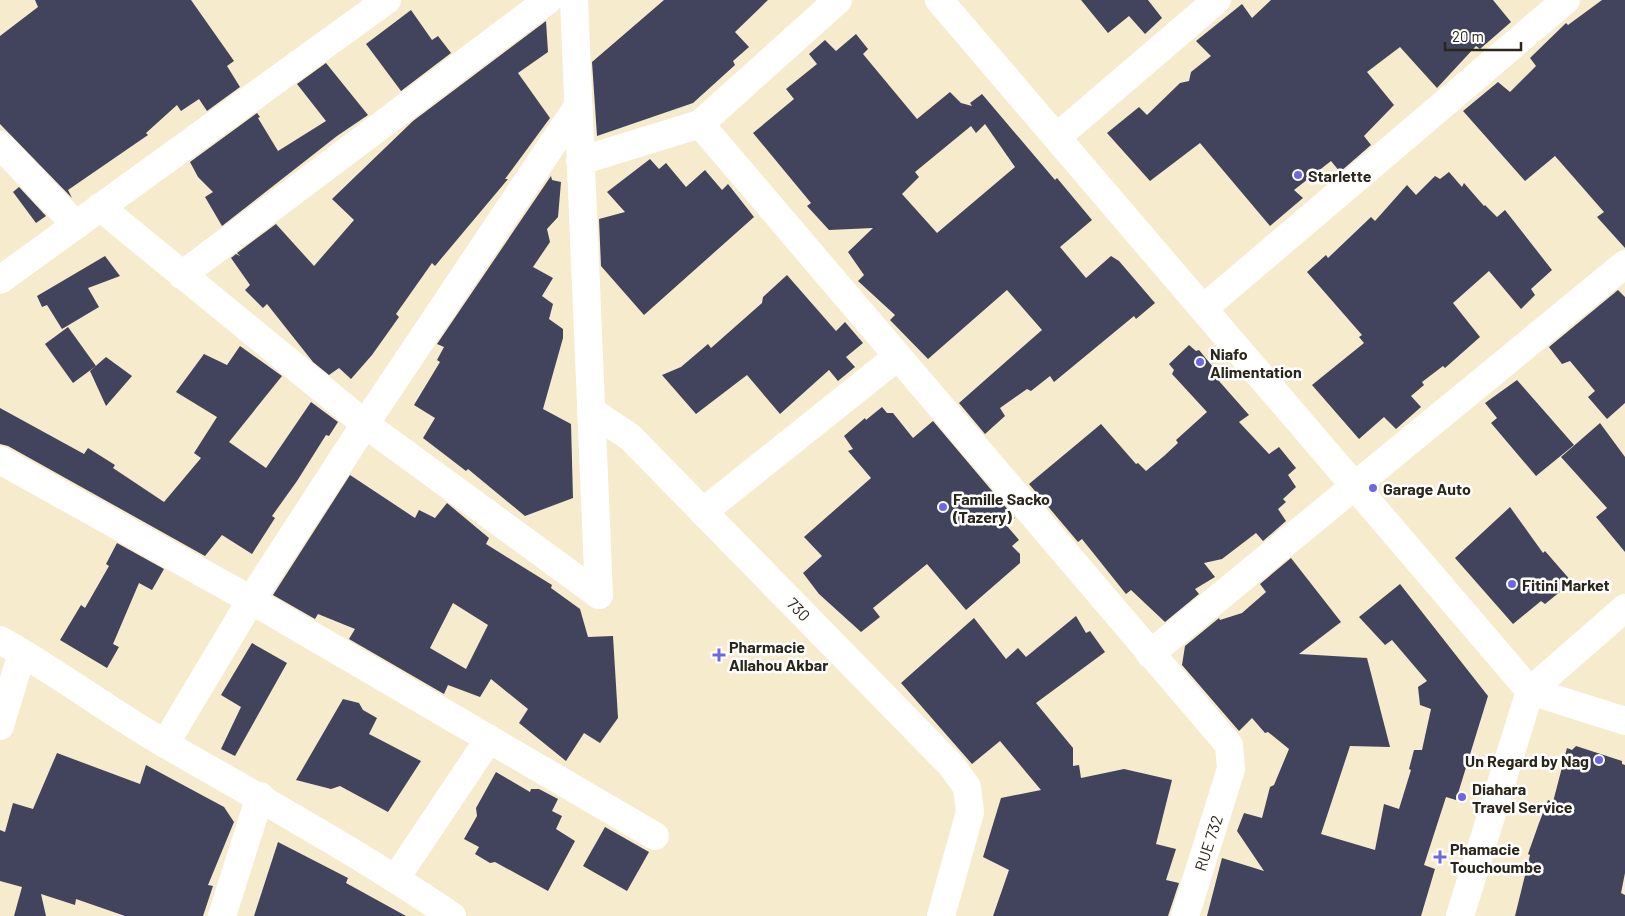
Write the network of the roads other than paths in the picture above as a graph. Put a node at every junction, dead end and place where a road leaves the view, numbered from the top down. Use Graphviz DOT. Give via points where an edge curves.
graph roads {
  1 [pos="387,0"];
  2 [pos="548,0"];
  3 [pos="574,0"];
  4 [pos="838,0"];
  5 [pos="939,0"];
  6 [pos="1217,0"];
  7 [pos="1566,0"];
  8 [pos="578,106"];
  9 [pos="700,124"];
  10 [pos="1056,137"];
  11 [pos="0,145"];
  12 [pos="580,161"];
  13 [pos="100,207"];
  14 [pos="76,225"];
  15 [pos="1625,264"];
  16 [pos="182,275"];
  17 [pos="0,280"];
  18 [pos="1204,308"];
  19 [pos="897,357"];
  20 [pos="591,411"];
  21 [pos="365,424"];
  22 [pos="0,460"];
  23 [pos="1356,486"];
  24 [pos="703,512"];
  25 [pos="251,600"];
  26 [pos="1625,608"];
  27 [pos="11,647"];
  28 [pos="1150,654"];
  29 [pos="1530,691"];
  30 [pos="1625,721"];
  31 [pos="0,726"];
  32 [pos="489,739"];
  33 [pos="165,744"];
  34 [pos="260,796"];
  35 [pos="655,836"];
  36 [pos="396,878"];
  37 [pos="222,916"];
  38 [pos="452,916"];
  39 [pos="941,916"];
  40 [pos="1185,916"];
  41 [pos="1460,916"];
  1 -- 13 [label="street"];
  2 -- 16 [label="street"];
  3 -- 8 [label="street"];
  4 -- 9 [label="street"];
  5 -- 10 [label="street"];
  6 -- 10 [label="street"];
  7 -- 18 [label="street"];
  8 -- 12 [label="street"];
  8 -- 21 [label="street"];
  9 -- 12 [label="street"];
  9 -- 19 [label="street"];
  10 -- 18 [label="street"];
  11 -- 14 [label="street"];
  12 -- 20 [label="street"];
  13 -- 14 [label="street"];
  13 -- 16 [label="street"];
  14 -- 17 [label="street"];
  15 -- 23 [label="street"];
  16 -- 21 [label="street"];
  18 -- 23 [label="street"];
  19 -- 24 [label="street"];
  19 -- 28 [label="street"];
  20 -- 21 [label="street" via="599,595"];
  20 -- 24 [label="street, 730" via="630,437"];
  21 -- 25 [label="street"];
  22 -- 25 [label="street"];
  23 -- 28 [label="street"];
  23 -- 29 [label="street"];
  24 -- 39 [label="street, 730" via="951,765 966,787 970,812"];
  25 -- 32 [label="street"];
  25 -- 33 [label="street"];
  26 -- 29 [label="street"];
  27 -- 31 [label="street"];
  27 -- 33 [label="street"];
  28 -- 40 [label="street, RUE 732" via="1229,745 1231,769"];
  29 -- 30 [label="street"];
  29 -- 41 [label="street"];
  32 -- 35 [label="street"];
  32 -- 36 [label="street"];
  33 -- 34 [label="street"];
  34 -- 36 [label="street"];
  34 -- 37 [label="street"];
  36 -- 38 [label="street"];
}
